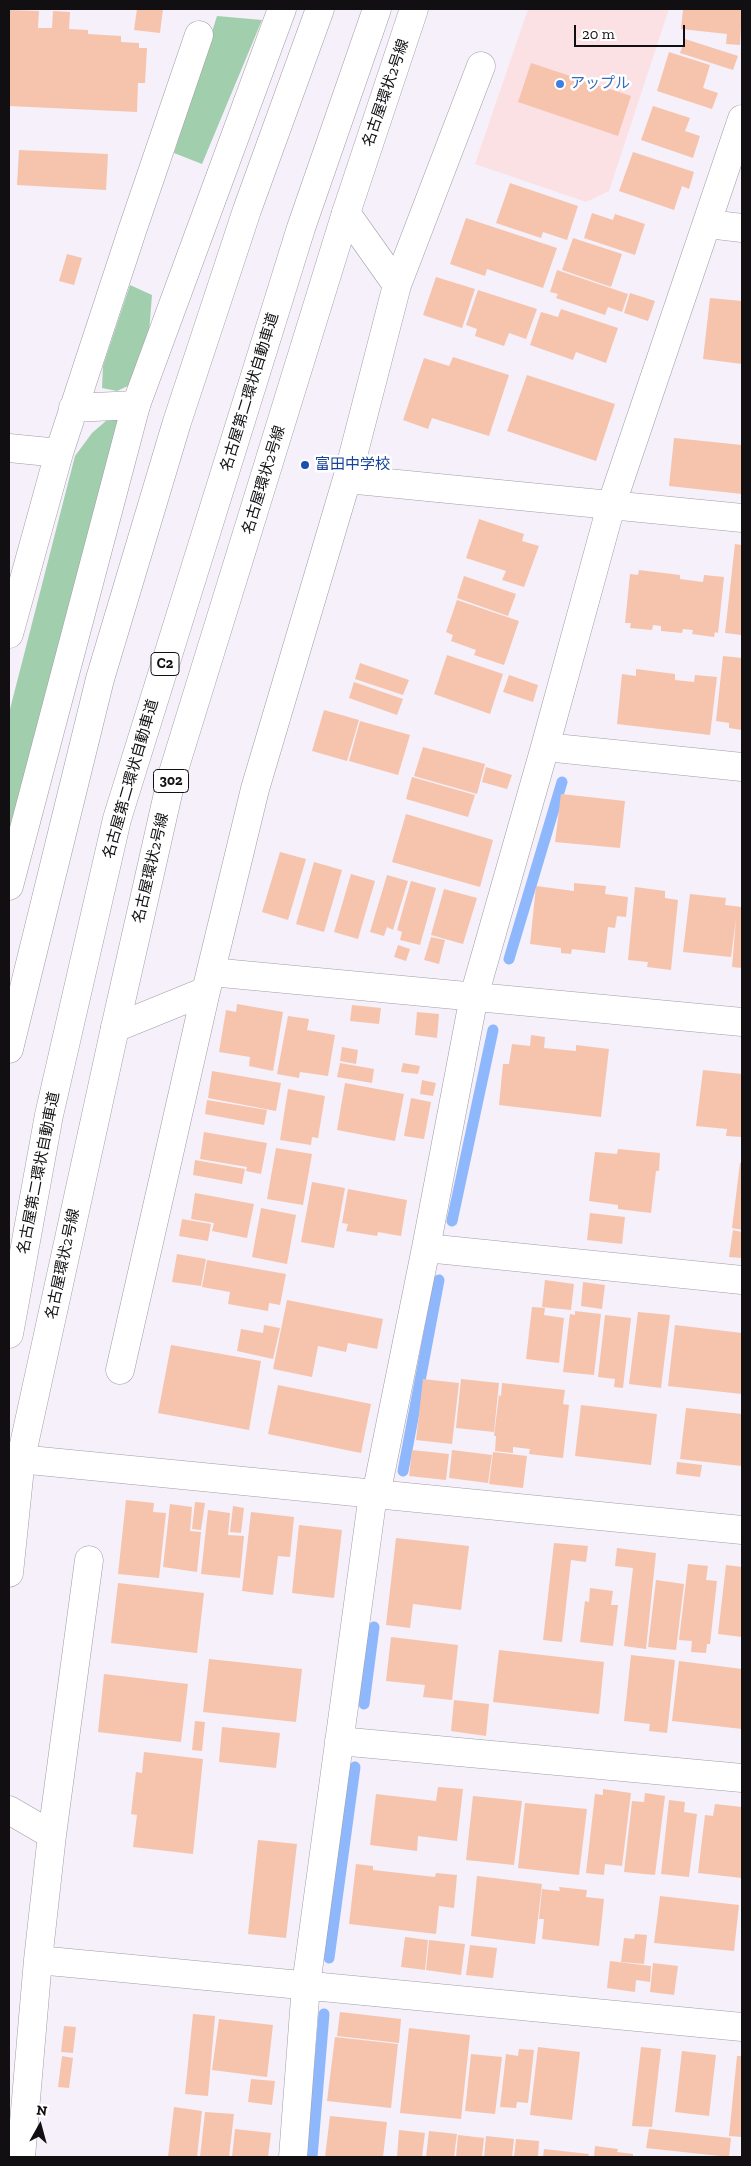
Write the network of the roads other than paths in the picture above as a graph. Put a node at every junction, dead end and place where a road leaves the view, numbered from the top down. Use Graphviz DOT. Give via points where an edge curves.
graph roads {
  1 [pos="282,9"];
  2 [pos="320,9"];
  3 [pos="377,9"];
  4 [pos="414,9"];
  5 [pos="200,35"];
  6 [pos="481,66"];
  7 [pos="742,119"];
  8 [pos="346,213"];
  9 [pos="708,224"];
  10 [pos="742,228"];
  11 [pos="397,285"];
  12 [pos="136,405"];
  13 [pos="73,408"];
  14 [pos="9,448"];
  15 [pos="59,453"];
  16 [pos="347,479"];
  17 [pos="611,506"];
  18 [pos="742,518"];
  19 [pos="9,634"];
  20 [pos="545,747"];
  21 [pos="742,767"];
  22 [pos="9,886"];
  23 [pos="209,981"];
  24 [pos="474,996"];
  25 [pos="742,1022"];
  26 [pos="115,1028"];
  27 [pos="9,1049"];
  28 [pos="426,1248"];
  29 [pos="742,1280"];
  30 [pos="9,1334"];
  31 [pos="120,1370"];
  32 [pos="15,1458"];
  33 [pos="374,1494"];
  34 [pos="742,1530"];
  35 [pos="89,1560"];
  36 [pos="9,1573"];
  37 [pos="338,1741"];
  38 [pos="742,1778"];
  39 [pos="9,1810"];
  40 [pos="52,1835"];
  41 [pos="38,1960"];
  42 [pos="306,1985"];
  43 [pos="742,2027"];
  44 [pos="21,2157"];
  45 [pos="293,2157"];
  1 -- 12 [label="main road"];
  2 -- 27 [label="main road" via="246,210 174,432 100,680"];
  3 -- 30 [label="main road, 名古屋第二環状自動車道 / C2" via="301,228 117,820 49,1115"];
  4 -- 8 [label="main road, 名古屋環状2号線 / 302"];
  5 -- 13 [label="main road"];
  6 -- 11 [label="main road"];
  7 -- 9 [label="main road"];
  8 -- 11 [label="main road"];
  8 -- 26 [label="main road, 名古屋環状2号線 / 302" via="172,776"];
  9 -- 10 [label="main road"];
  9 -- 17 [label="main road"];
  11 -- 16 [label="main road"];
  12 -- 13 [label="main road"];
  12 -- 22 [label="main road"];
  13 -- 15 [label="main road"];
  14 -- 15 [label="main road"];
  15 -- 19 [label="main road"];
  16 -- 17 [label="main road"];
  16 -- 23 [label="main road" via="255,789"];
  17 -- 18 [label="main road"];
  17 -- 20 [label="main road"];
  20 -- 21 [label="main road"];
  20 -- 24 [label="main road"];
  23 -- 24 [label="main road"];
  23 -- 26 [label="main road"];
  23 -- 31 [label="main road"];
  24 -- 25 [label="main road"];
  24 -- 28 [label="main road"];
  26 -- 32 [label="main road, 名古屋環状2号線 / 302"];
  28 -- 29 [label="main road"];
  28 -- 33 [label="main road"];
  32 -- 33 [label="main road"];
  32 -- 36 [label="main road, 名古屋環状2号線 / 302"];
  33 -- 34 [label="main road"];
  33 -- 37 [label="main road"];
  35 -- 40 [label="main road"];
  37 -- 38 [label="main road"];
  37 -- 42 [label="main road"];
  39 -- 40 [label="main road"];
  40 -- 41 [label="main road"];
  41 -- 42 [label="main road"];
  41 -- 44 [label="main road"];
  42 -- 43 [label="main road"];
  42 -- 45 [label="main road"];
}
